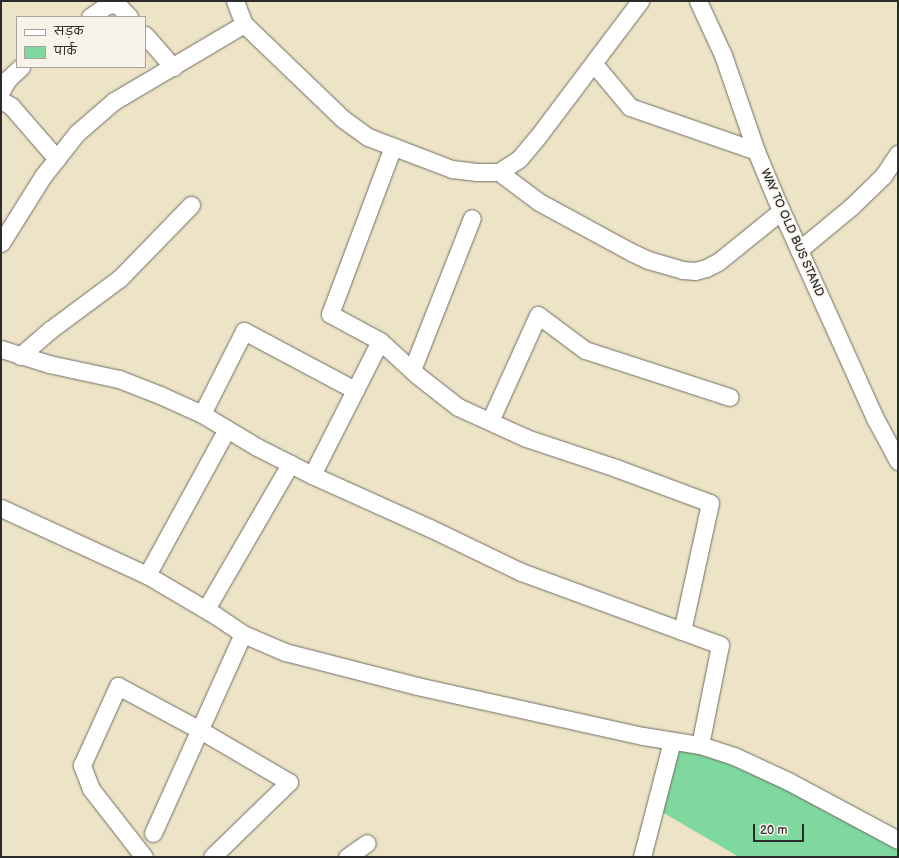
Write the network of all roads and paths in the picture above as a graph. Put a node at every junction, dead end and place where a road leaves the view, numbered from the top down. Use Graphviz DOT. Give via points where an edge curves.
graph roads {
  1 [pos="235,1"];
  2 [pos="640,1"];
  3 [pos="698,1"];
  4 [pos="91,16"];
  5 [pos="128,16"];
  6 [pos="244,24"];
  7 [pos="146,36"];
  8 [pos="594,64"];
  9 [pos="173,67"];
  10 [pos="20,68"];
  11 [pos="1,91"];
  12 [pos="1,100"];
  13 [pos="393,146"];
  14 [pos="756,151"];
  15 [pos="897,158"];
  16 [pos="57,159"];
  17 [pos="499,172"];
  18 [pos="191,205"];
  19 [pos="781,211"];
  20 [pos="472,218"];
  21 [pos="1,243"];
  22 [pos="799,250"];
  23 [pos="380,341"];
  24 [pos="1,350"];
  25 [pos="20,356"];
  26 [pos="412,370"];
  27 [pos="355,390"];
  28 [pos="730,397"];
  29 [pos="202,414"];
  30 [pos="490,421"];
  31 [pos="227,429"];
  32 [pos="898,461"];
  33 [pos="290,464"];
  34 [pos="312,475"];
  35 [pos="1,508"];
  36 [pos="147,575"];
  37 [pos="206,609"];
  38 [pos="682,631"];
  39 [pos="243,634"];
  40 [pos="200,730"];
  41 [pos="672,741"];
  42 [pos="700,745"];
  43 [pos="153,833"];
  44 [pos="898,840"];
  45 [pos="367,843"];
  46 [pos="144,857"];
  47 [pos="212,857"];
  48 [pos="348,857"];
  49 [pos="642,857"];
  1 -- 6 [label="street"];
  2 -- 8 [label="street"];
  3 -- 14 [label="street, WAY TO OLD BUS STAND" via="723,55"];
  4 -- 5 [label="street" via="107,5 117,4"];
  6 -- 9 [label="street"];
  6 -- 13 [label="street" via="343,119 368,137"];
  7 -- 9 [label="street"];
  8 -- 14 [label="street" via="630,107"];
  8 -- 17 [label="street" via="519,159"];
  9 -- 16 [label="street" via="114,101 77,133"];
  10 -- 11 [label="street" via="8,79"];
  12 -- 16 [label="street" via="11,106"];
  13 -- 17 [label="street" via="452,168"];
  13 -- 23 [label="street" via="330,314"];
  14 -- 19 [label="street, WAY TO OLD BUS STAND"];
  15 -- 22 [label="street" via="883,176 851,207"];
  16 -- 21 [label="street" via="43,176"];
  17 -- 19 [label="street" via="540,202 631,252 682,270 696,271 718,262"];
  18 -- 25 [label="street" via="120,278 50,330"];
  19 -- 22 [label="street, WAY TO OLD BUS STAND"];
  20 -- 26 [label="street"];
  22 -- 32 [label="street, WAY TO OLD BUS STAND" via="876,420"];
  23 -- 26 [label="street"];
  23 -- 27 [label="street"];
  24 -- 25 [label="street"];
  25 -- 29 [label="street" via="118,379"];
  26 -- 30 [label="street" via="458,406"];
  27 -- 29 [label="street" via="244,331"];
  27 -- 34 [label="street"];
  28 -- 30 [label="street" via="585,350 538,315"];
  29 -- 31 [label="street"];
  30 -- 38 [label="street" via="526,438 710,503"];
  31 -- 33 [label="street"];
  31 -- 36 [label="street"];
  33 -- 34 [label="street"];
  33 -- 37 [label="street"];
  34 -- 38 [label="street" via="521,572"];
  35 -- 36 [label="street"];
  36 -- 37 [label="street"];
  37 -- 39 [label="street"];
  38 -- 42 [label="street" via="720,645"];
  39 -- 40 [label="street"];
  39 -- 41 [label="street" via="285,652 378,676"];
  40 -- 43 [label="street"];
  40 -- 46 [label="street" via="118,686 82,765 91,789"];
  40 -- 47 [label="street" via="289,782"];
  41 -- 42 [label="street"];
  41 -- 49 [label="street"];
  42 -- 44 [label="street" via="734,756 788,781"];
  45 -- 48 [label="street"];
}
